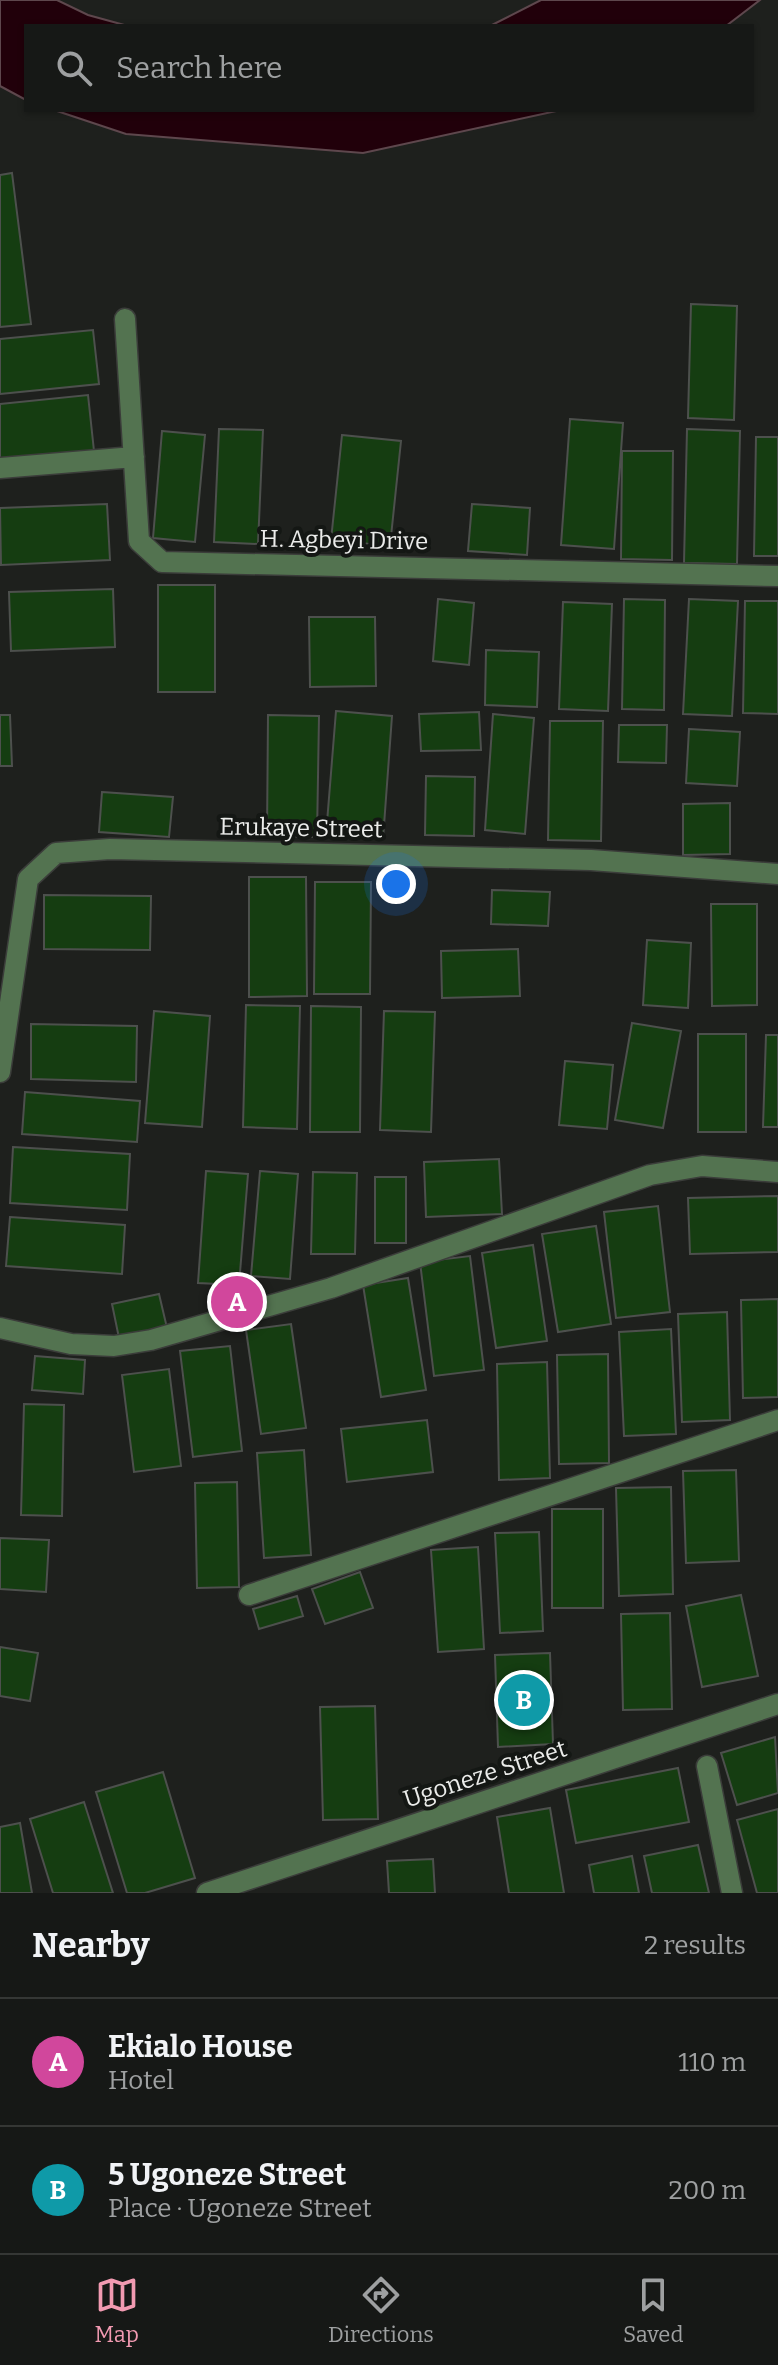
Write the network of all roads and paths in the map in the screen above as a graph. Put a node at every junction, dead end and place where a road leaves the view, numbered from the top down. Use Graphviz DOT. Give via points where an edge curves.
graph roads {
  1 [pos="125,319"];
  2 [pos="134,457"];
  3 [pos="0,468"];
  4 [pos="778,576"];
  5 [pos="778,874"];
  6 [pos="0,1072"];
  7 [pos="778,1172"];
  8 [pos="0,1328"];
  9 [pos="778,1420"];
  10 [pos="249,1595"];
  11 [pos="778,1704"];
  12 [pos="707,1766"];
  13 [pos="207,1893"];
  14 [pos="732,1893"];
  1 -- 2 [label="street, H. Agbeyi Drive"];
  2 -- 3 [label="street"];
  2 -- 4 [label="street, H. Agbeyi Drive" via="139,541 162,562"];
  5 -- 6 [label="street, Erukaye Street" via="591,860 110,849 56,853 28,879"];
  7 -- 8 [label="street" via="702,1166 650,1175 331,1288 151,1340 114,1346 71,1344"];
  9 -- 10 [label="street"];
  11 -- 13 [label="street, Ugoneze Street"];
  12 -- 14 [label="street"];
}
